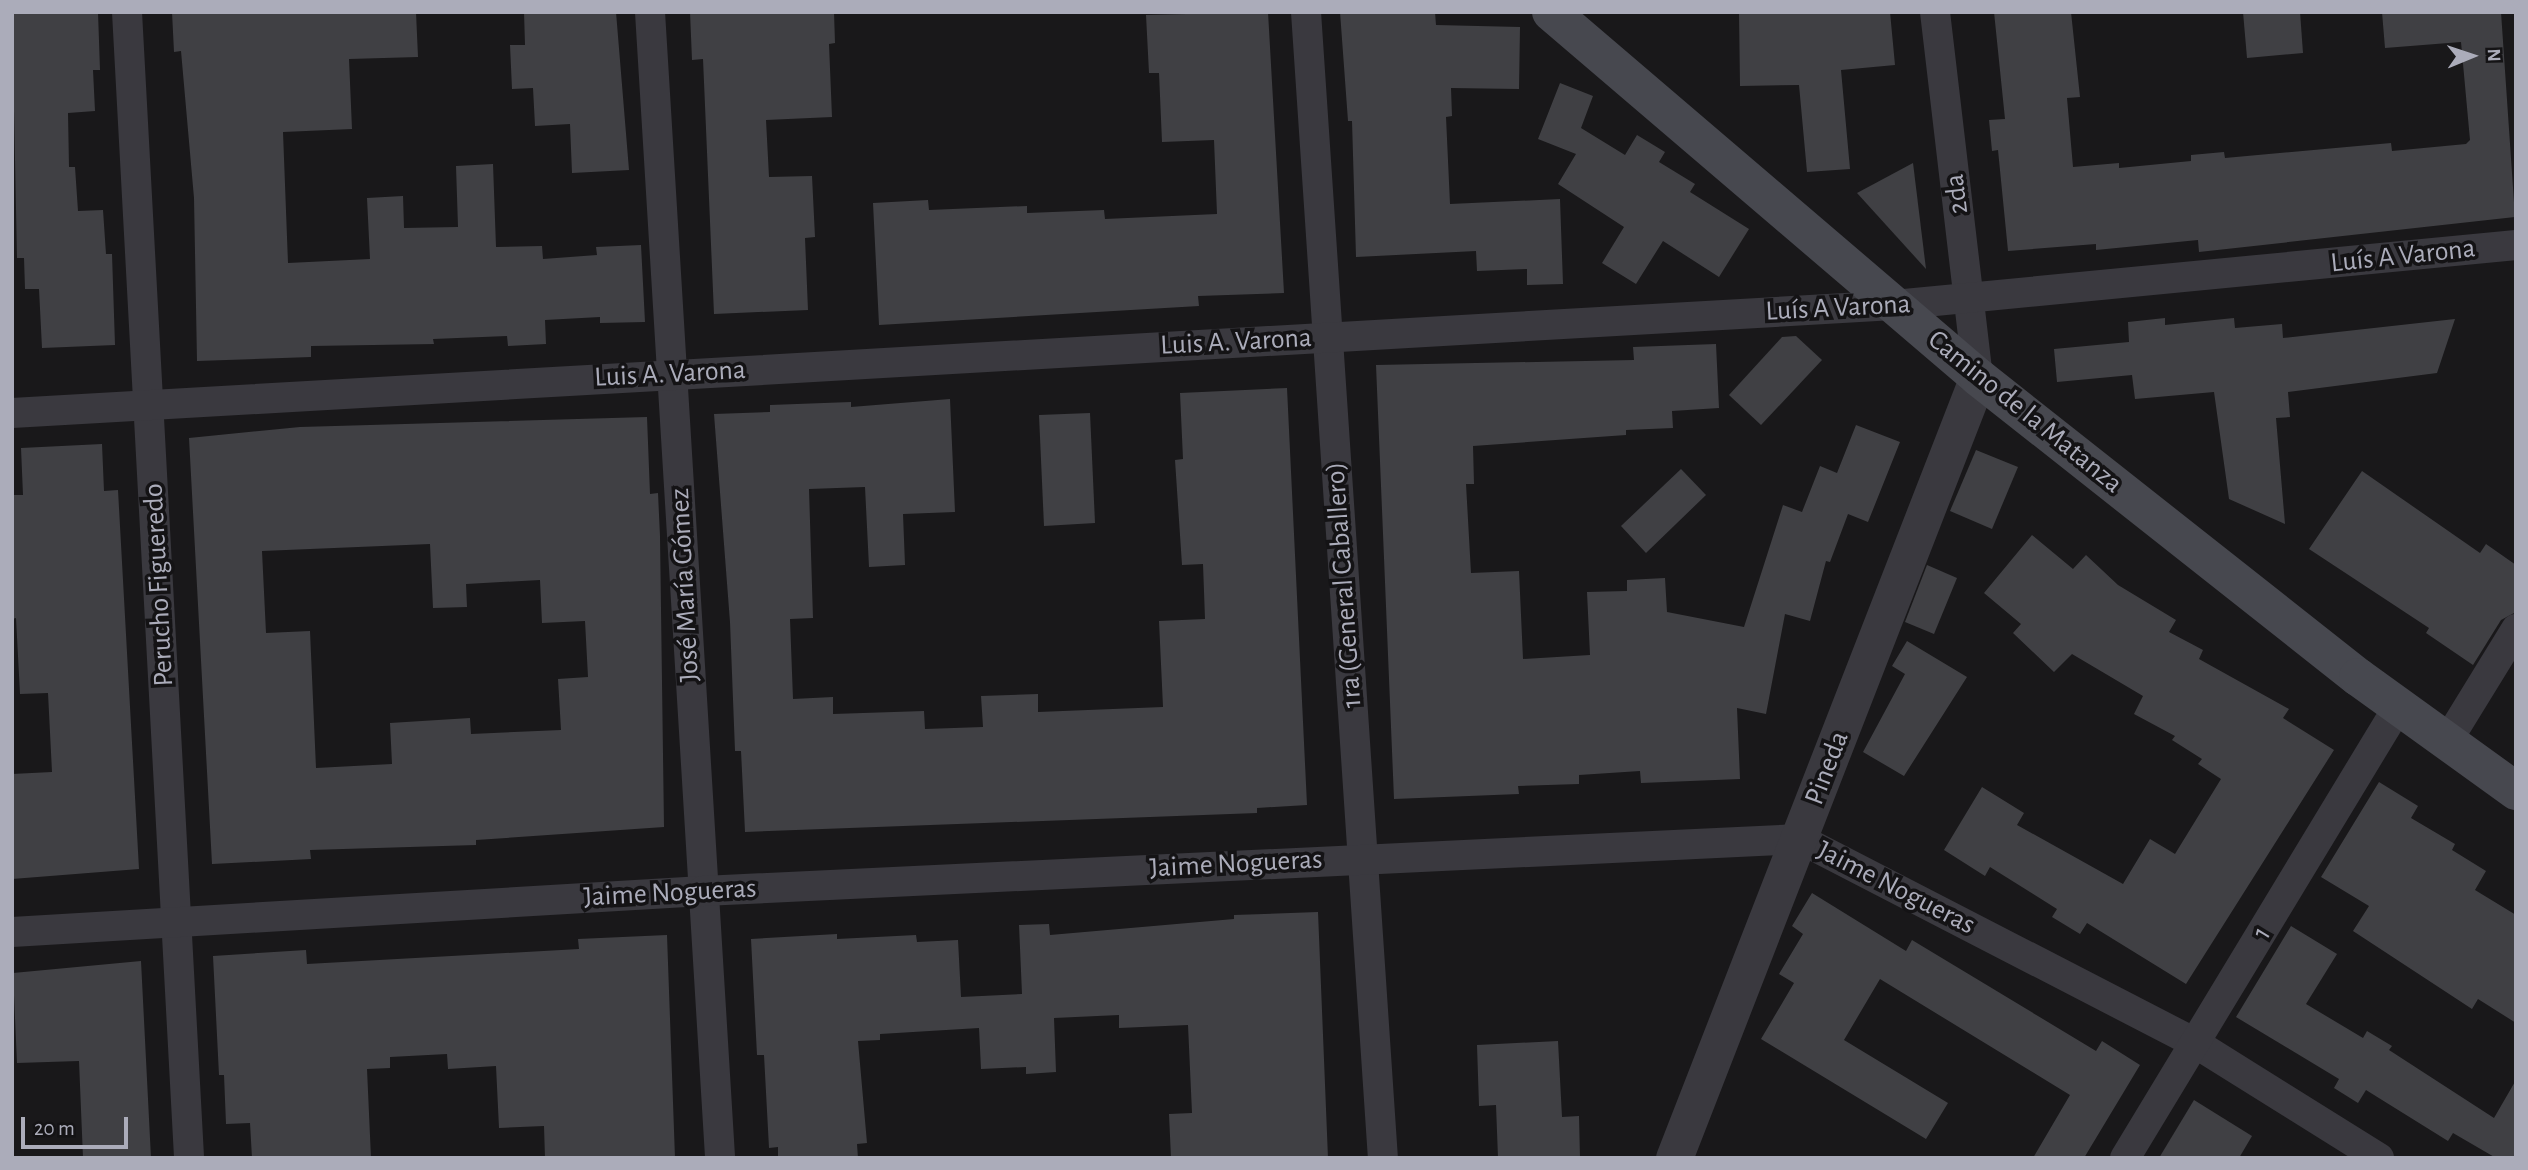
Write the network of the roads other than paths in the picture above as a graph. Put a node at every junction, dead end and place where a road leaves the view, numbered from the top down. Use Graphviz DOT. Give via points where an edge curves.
graph roads {
  1 [pos="127,12"];
  2 [pos="650,12"];
  3 [pos="1306,12"];
  4 [pos="1551,12"];
  5 [pos="1935,12"];
  6 [pos="2516,245"];
  7 [pos="1969,300"];
  8 [pos="1894,305"];
  9 [pos="1327,337"];
  10 [pos="673,374"];
  11 [pos="1978,377"];
  12 [pos="151,404"];
  13 [pos="12,413"];
  14 [pos="2516,629"];
  15 [pos="2398,707"];
  16 [pos="2446,744"];
  17 [pos="2516,791"];
  18 [pos="1800,839"];
  19 [pos="1363,858"];
  20 [pos="703,891"];
  21 [pos="176,922"];
  22 [pos="12,932"];
  23 [pos="2195,1043"];
  24 [pos="189,1158"];
  25 [pos="720,1158"];
  26 [pos="1383,1158"];
  27 [pos="1674,1158"];
  28 [pos="2125,1158"];
  29 [pos="2379,1158"];
  1 -- 12 [label="street, Perucho Figueredo"];
  2 -- 10 [label="street, José María Gómez"];
  3 -- 9 [label="street, 1ra (General Caballero)"];
  4 -- 8 [label="main road, Camino de la Matanza"];
  5 -- 7 [label="street, 2da"];
  6 -- 7 [label="street, Luís A Varona"];
  7 -- 8 [label="street, Luís A Varona"];
  7 -- 11 [label="street, 2da"];
  8 -- 9 [label="street, Luís A Varona"];
  8 -- 11 [label="main road, Camino de la Matanza"];
  9 -- 10 [label="street, Luis A. Varona"];
  9 -- 19 [label="street, 1ra (General Caballero)"];
  10 -- 12 [label="street, Luis A. Varona"];
  10 -- 20 [label="street, José María Gómez"];
  11 -- 15 [label="main road, Camino de la Matanza"];
  11 -- 18 [label="street, Pineda"];
  12 -- 13 [label="street, Luis A. Varona"];
  12 -- 21 [label="street, Perucho Figueredo"];
  14 -- 16 [label="street"];
  15 -- 16 [label="main road, Camino de la Matanza"];
  15 -- 23 [label="street, 1"];
  16 -- 17 [label="main road, Camino de la Matanza"];
  18 -- 19 [label="street, Jaime Nogueras"];
  18 -- 23 [label="street, Jaime Nogueras"];
  18 -- 27 [label="street, Pineda"];
  19 -- 20 [label="street, Jaime Nogueras"];
  19 -- 26 [label="street, 1ra (General Caballero)"];
  20 -- 21 [label="street, Jaime Nogueras"];
  20 -- 25 [label="street, José María Gómez"];
  21 -- 22 [label="street, Jaime Nogueras"];
  21 -- 24 [label="street, Perucho Figueredo"];
  23 -- 28 [label="street, 1"];
  23 -- 29 [label="street, Jaime Nogueras"];
}
